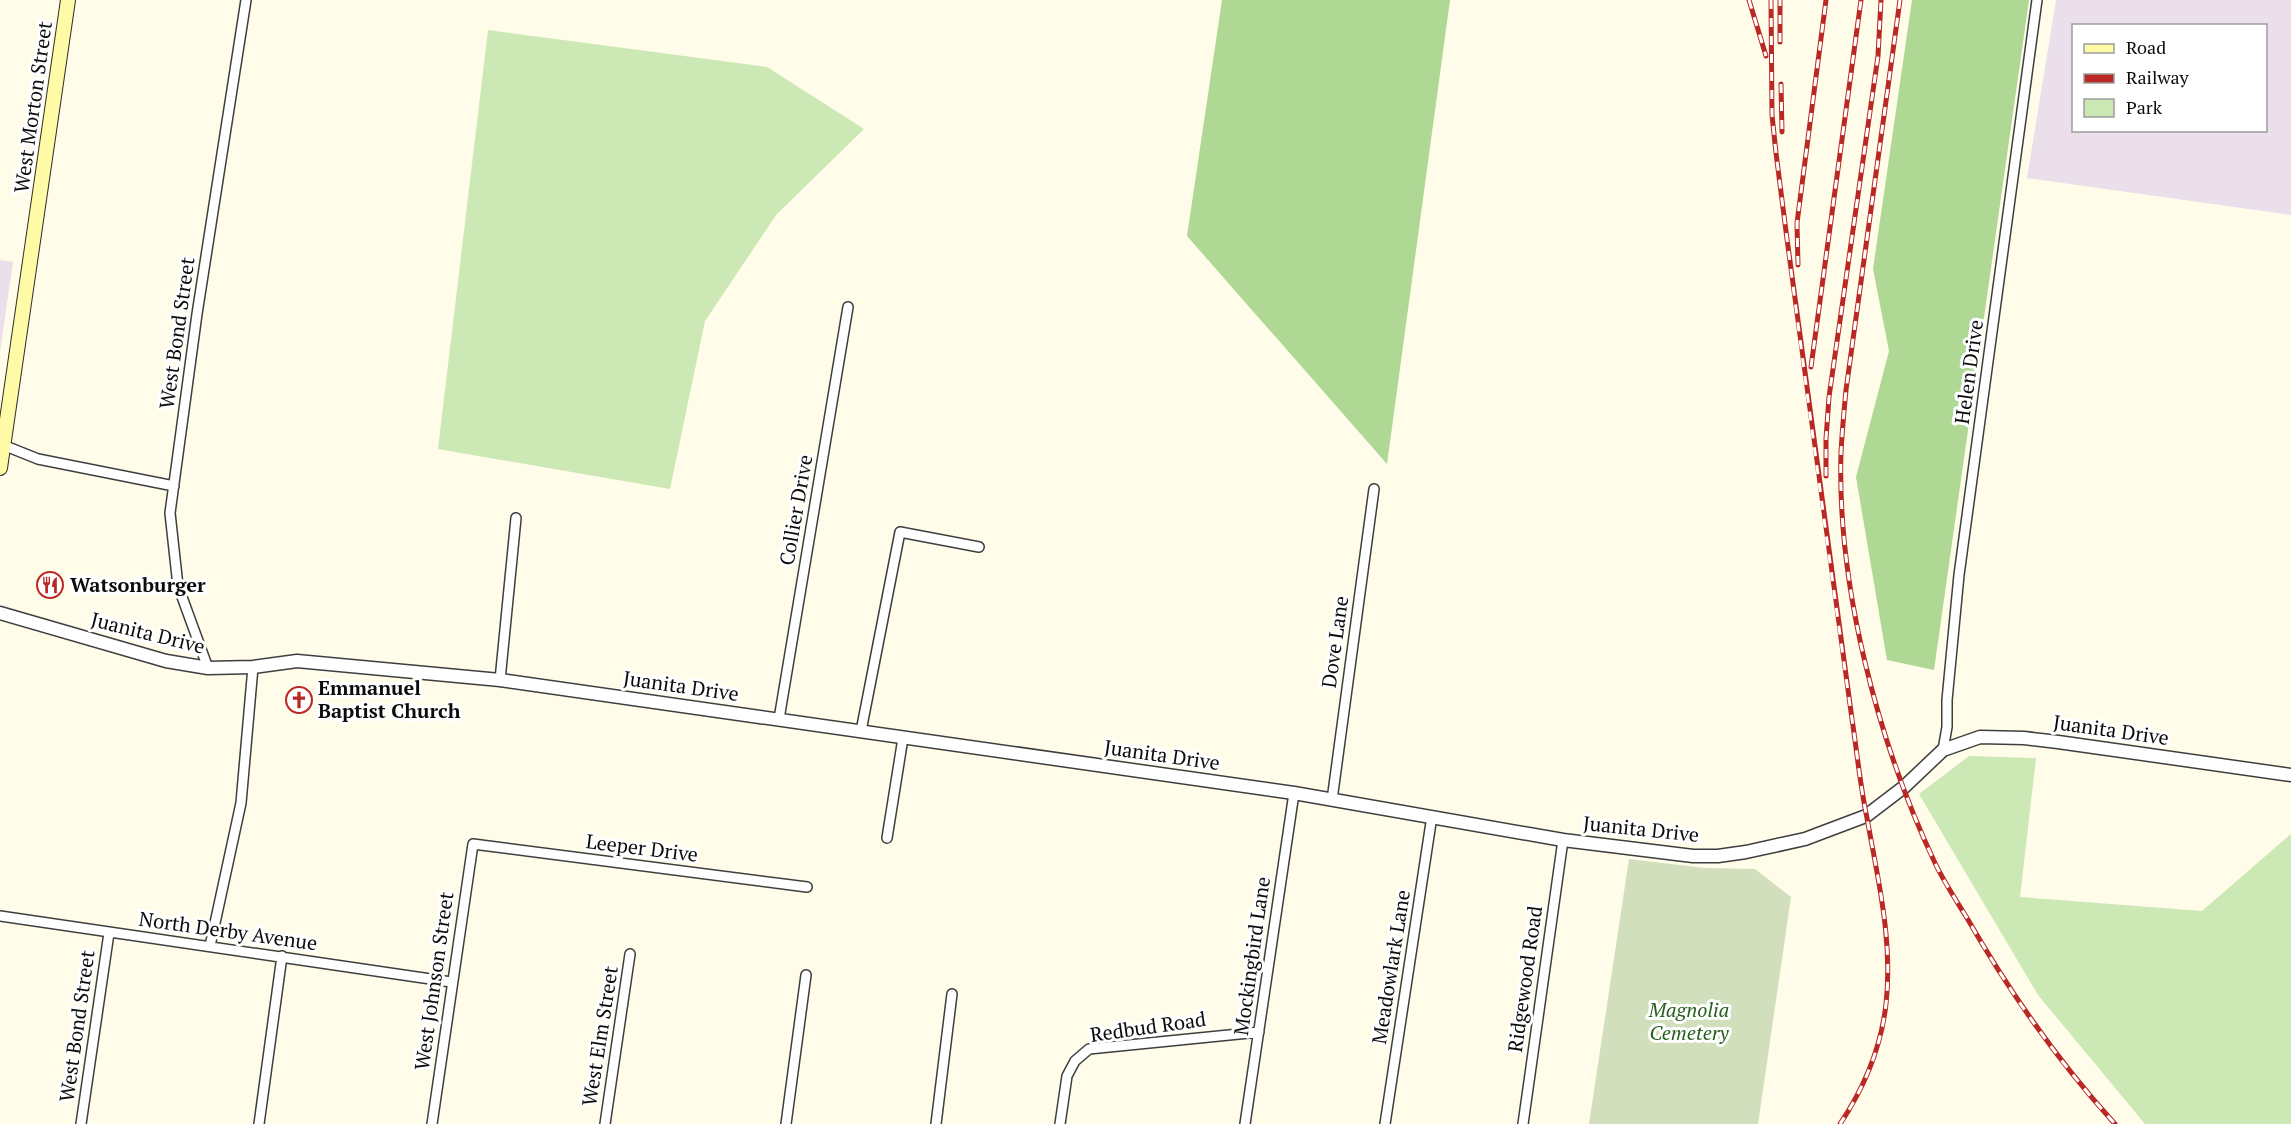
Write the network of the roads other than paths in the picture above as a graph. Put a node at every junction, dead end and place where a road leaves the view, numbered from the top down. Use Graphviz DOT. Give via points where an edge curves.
graph roads {
  1 [pos="68,0"];
  2 [pos="246,0"];
  3 [pos="2037,0"];
  4 [pos="848,307"];
  5 [pos="3,445"];
  6 [pos="0,468"];
  7 [pos="174,486"];
  8 [pos="1374,489"];
  9 [pos="516,518"];
  10 [pos="979,547"];
  11 [pos="0,613"];
  12 [pos="253,667"];
  13 [pos="208,668"];
  14 [pos="500,680"];
  15 [pos="779,719"];
  16 [pos="861,731"];
  17 [pos="903,738"];
  18 [pos="1943,750"];
  19 [pos="2291,775"];
  20 [pos="1294,793"];
  21 [pos="1332,800"];
  22 [pos="1432,816"];
  23 [pos="887,838"];
  24 [pos="1563,840"];
  25 [pos="473,844"];
  26 [pos="807,887"];
  27 [pos="0,916"];
  28 [pos="109,933"];
  29 [pos="210,945"];
  30 [pos="630,954"];
  31 [pos="282,956"];
  32 [pos="806,975"];
  33 [pos="451,982"];
  34 [pos="952,994"];
  35 [pos="1258,1032"];
  36 [pos="81,1124"];
  37 [pos="259,1124"];
  38 [pos="432,1124"];
  39 [pos="605,1124"];
  40 [pos="786,1124"];
  41 [pos="936,1124"];
  42 [pos="1060,1124"];
  43 [pos="1245,1124"];
  44 [pos="1385,1124"];
  45 [pos="1523,1124"];
  1 -- 5 [label="main road, West Morton Street"];
  2 -- 7 [label="street, West Bond Street"];
  3 -- 18 [label="street, Helen Drive" via="1959,575"];
  4 -- 15 [label="street, Collier Drive"];
  5 -- 6 [label="main road, West Morton Street"];
  5 -- 7 [label="street" via="38,459"];
  7 -- 13 [label="street, West Bond Street" via="170,513 178,586"];
  8 -- 21 [label="street, Dove Lane"];
  9 -- 14 [label="street"];
  10 -- 16 [label="street" via="900,532"];
  11 -- 13 [label="street, Juanita Drive" via="166,661"];
  12 -- 13 [label="street, Juanita Drive"];
  12 -- 14 [label="street, Juanita Drive" via="297,661"];
  12 -- 29 [label="street" via="241,803"];
  14 -- 15 [label="street, Juanita Drive"];
  15 -- 16 [label="street, Juanita Drive"];
  16 -- 17 [label="street, Juanita Drive"];
  17 -- 20 [label="street, Juanita Drive"];
  17 -- 23 [label="street"];
  18 -- 19 [label="street, Juanita Drive" via="1980,737 2024,738"];
  18 -- 24 [label="street, Juanita Drive" via="1866,816 1804,839 1746,852 1702,856"];
  20 -- 21 [label="street, Juanita Drive"];
  20 -- 35 [label="street, Mockingbird Lane"];
  21 -- 22 [label="street, Juanita Drive"];
  22 -- 24 [label="street, Juanita Drive"];
  22 -- 44 [label="street, Meadowlark Lane"];
  24 -- 45 [label="street, Ridgewood Road"];
  25 -- 26 [label="street, Leeper Drive"];
  25 -- 33 [label="street, West Johnson Street"];
  27 -- 28 [label="street, North Derby Avenue"];
  28 -- 29 [label="street, North Derby Avenue"];
  28 -- 36 [label="street, West Bond Street"];
  29 -- 31 [label="street, North Derby Avenue"];
  30 -- 39 [label="street, West Elm Street"];
  31 -- 33 [label="street, North Derby Avenue"];
  31 -- 37 [label="street"];
  32 -- 40 [label="street"];
  33 -- 38 [label="street, West Johnson Street"];
  34 -- 41 [label="street"];
  35 -- 42 [label="street, Redbud Road" via="1089,1049 1075,1060 1067,1076"];
  35 -- 43 [label="street, Mockingbird Lane"];
}
